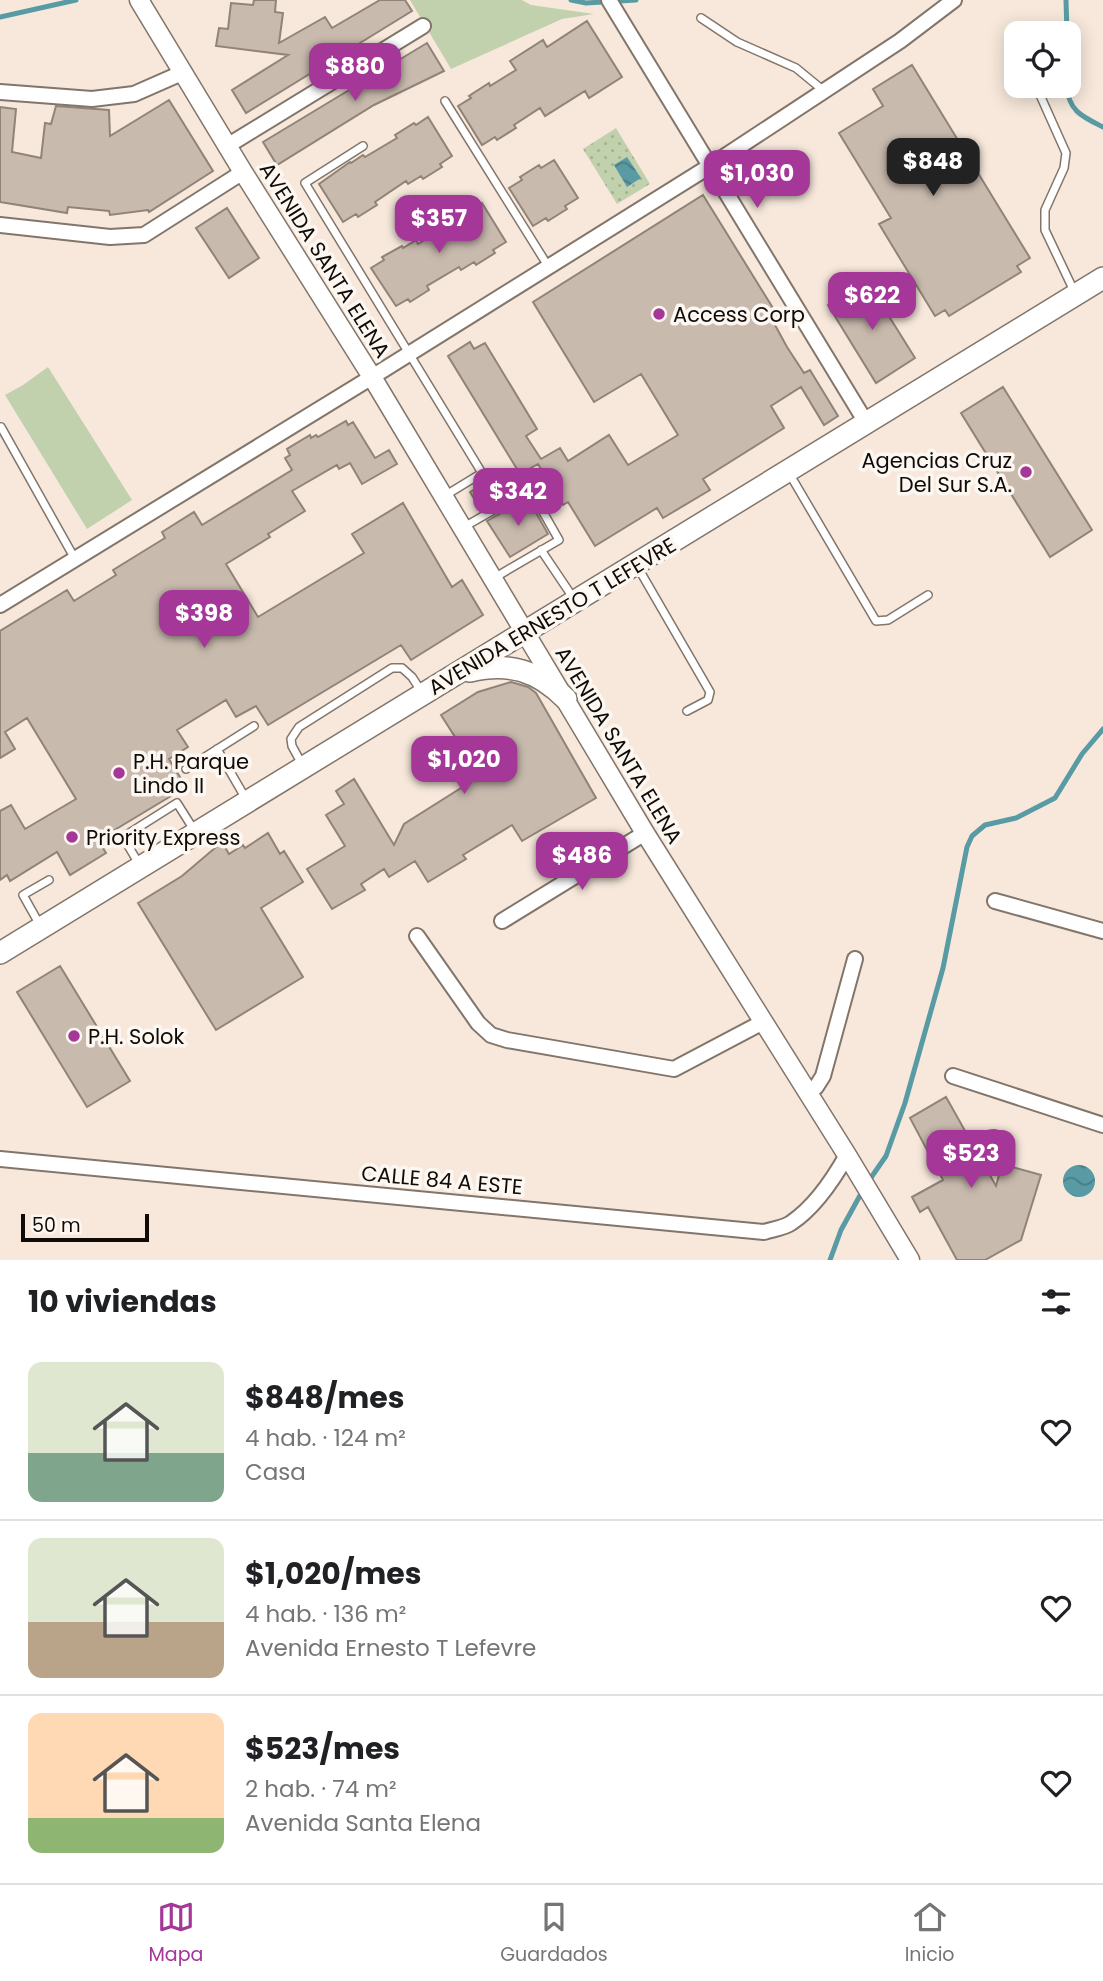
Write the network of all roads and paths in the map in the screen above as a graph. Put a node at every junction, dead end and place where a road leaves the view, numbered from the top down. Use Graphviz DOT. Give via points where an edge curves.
graph roads {
  1 [pos="609,0"];
  2 [pos="954,0"];
  3 [pos="142,4"];
  4 [pos="701,18"];
  5 [pos="423,26"];
  6 [pos="184,72"];
  7 [pos="0,92"];
  8 [pos="824,92"];
  9 [pos="1041,98"];
  10 [pos="444,102"];
  11 [pos="227,146"];
  12 [pos="363,146"];
  13 [pos="710,166"];
  14 [pos="243,172"];
  15 [pos="0,225"];
  16 [pos="548,266"];
  17 [pos="1103,278"];
  18 [pos="1076,295"];
  19 [pos="410,354"];
  20 [pos="372,377"];
  21 [pos="867,424"];
  22 [pos="1,427"];
  23 [pos="789,472"];
  24 [pos="444,496"];
  25 [pos="463,528"];
  26 [pos="541,551"];
  27 [pos="75,559"];
  28 [pos="636,565"];
  29 [pos="494,578"];
  30 [pos="928,595"];
  31 [pos="576,603"];
  32 [pos="0,605"];
  33 [pos="526,633"];
  34 [pos="457,674"];
  35 [pos="423,695"];
  36 [pos="566,699"];
  37 [pos="687,712"];
  38 [pos="254,726"];
  39 [pos="217,749"];
  40 [pos="304,768"];
  41 [pos="186,769"];
  42 [pos="248,802"];
  43 [pos="645,833"];
  44 [pos="196,834"];
  45 [pos="141,867"];
  46 [pos="49,880"];
  47 [pos="995,901"];
  48 [pos="502,921"];
  49 [pos="42,927"];
  50 [pos="1103,931"];
  51 [pos="416,936"];
  52 [pos="0,953"];
  53 [pos="855,959"];
  54 [pos="763,1022"];
  55 [pos="953,1076"];
  56 [pos="808,1093"];
  57 [pos="1103,1125"];
  58 [pos="0,1159"];
  59 [pos="849,1159"];
  60 [pos="910,1260"];
  1 -- 13 [label="street"];
  2 -- 8 [label="street"];
  3 -- 6 [label="street, AVENIDA SANTA ELENA"];
  4 -- 8 [label="lane" via="737,42 796,68"];
  5 -- 11 [label="street"];
  6 -- 7 [label="street" via="134,94 113,97"];
  6 -- 11 [label="street, AVENIDA SANTA ELENA"];
  8 -- 13 [label="street"];
  9 -- 18 [label="lane" via="1066,153 1045,209 1045,230"];
  10 -- 16 [label="lane"];
  11 -- 14 [label="street, AVENIDA SANTA ELENA"];
  12 -- 19 [label="lane" via="305,183"];
  13 -- 16 [label="street"];
  13 -- 21 [label="street"];
  14 -- 15 [label="street" via="144,235 110,237"];
  14 -- 20 [label="street, AVENIDA SANTA ELENA"];
  16 -- 19 [label="street"];
  17 -- 18 [label="main road, AVENIDA ERNESTO T LEFEVRE"];
  18 -- 21 [label="main road, AVENIDA ERNESTO T LEFEVRE"];
  19 -- 20 [label="street"];
  19 -- 24 [label="lane" via="482,473"];
  20 -- 24 [label="street, AVENIDA SANTA ELENA"];
  20 -- 27 [label="street"];
  21 -- 23 [label="main road, AVENIDA ERNESTO T LEFEVRE"];
  22 -- 27 [label="lane"];
  23 -- 28 [label="main road, AVENIDA ERNESTO T LEFEVRE"];
  23 -- 30 [label="lane" via="876,621 888,620"];
  24 -- 25 [label="street, AVENIDA SANTA ELENA"];
  25 -- 26 [label="lane" via="530,489 559,540"];
  25 -- 29 [label="street, AVENIDA SANTA ELENA"];
  26 -- 29 [label="lane"];
  26 -- 31 [label="lane"];
  27 -- 32 [label="street"];
  28 -- 31 [label="main road, AVENIDA ERNESTO T LEFEVRE"];
  28 -- 37 [label="lane" via="710,692 708,700"];
  29 -- 33 [label="street, AVENIDA SANTA ELENA"];
  31 -- 33 [label="main road, AVENIDA ERNESTO T LEFEVRE"];
  33 -- 34 [label="main road, AVENIDA ERNESTO T LEFEVRE"];
  33 -- 36 [label="street, AVENIDA SANTA ELENA"];
  34 -- 35 [label="main road, AVENIDA ERNESTO T LEFEVRE"];
  34 -- 36 [label="main road" via="495,666 521,670"];
  35 -- 40 [label="main road, AVENIDA ERNESTO T LEFEVRE"];
  35 -- 40 [label="lane" via="402,668 392,668 299,727 291,739"];
  36 -- 43 [label="street, AVENIDA SANTA ELENA"];
  38 -- 39 [label="lane"];
  39 -- 41 [label="lane"];
  39 -- 42 [label="lane"];
  40 -- 42 [label="main road, AVENIDA ERNESTO T LEFEVRE"];
  42 -- 44 [label="main road, AVENIDA ERNESTO T LEFEVRE"];
  43 -- 48 [label="street"];
  43 -- 54 [label="street, AVENIDA SANTA ELENA"];
  44 -- 45 [label="main road, AVENIDA ERNESTO T LEFEVRE"];
  44 -- 45 [label="lane" via="177,803 122,837"];
  45 -- 49 [label="main road, AVENIDA ERNESTO T LEFEVRE"];
  46 -- 49 [label="lane" via="23,895"];
  47 -- 50 [label="street"];
  49 -- 52 [label="main road, AVENIDA ERNESTO T LEFEVRE"];
  51 -- 54 [label="street" via="478,1023 491,1035 507,1040 674,1069"];
  53 -- 56 [label="street" via="823,1076"];
  54 -- 56 [label="street, AVENIDA SANTA ELENA"];
  55 -- 57 [label="street"];
  56 -- 59 [label="street, AVENIDA SANTA ELENA"];
  58 -- 59 [label="street, CALLE 84 A ESTE" via="765,1232 789,1224 811,1205"];
  59 -- 60 [label="street, AVENIDA SANTA ELENA"];
}
